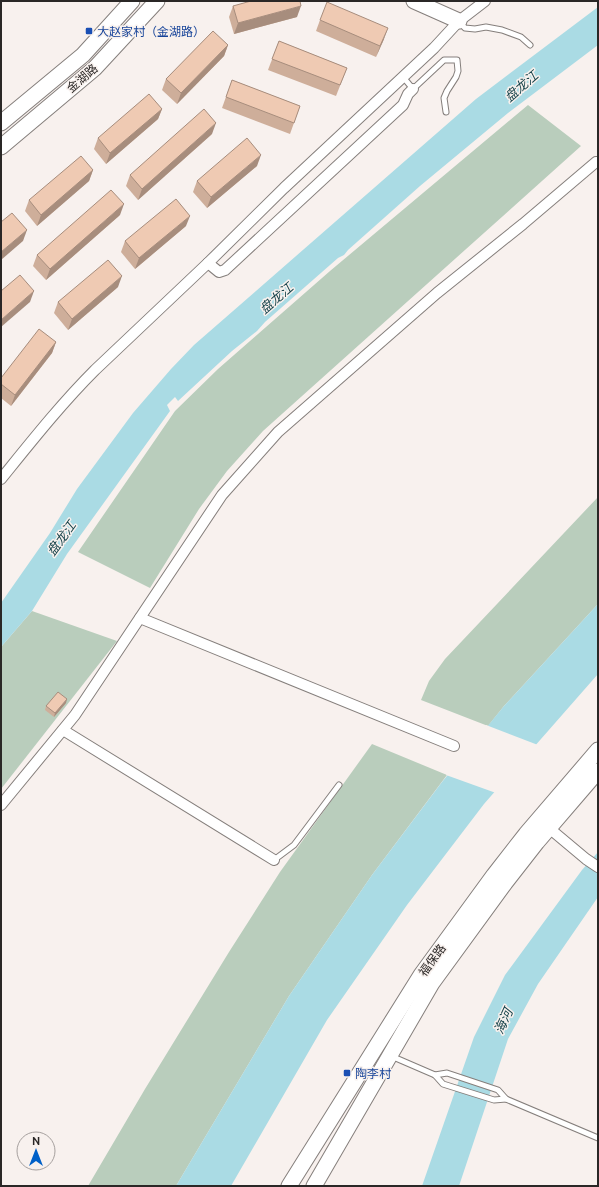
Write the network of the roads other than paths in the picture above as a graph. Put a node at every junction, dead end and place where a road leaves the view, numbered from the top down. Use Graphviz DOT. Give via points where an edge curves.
graph roads {
  1 [pos="132,1"];
  2 [pos="157,1"];
  3 [pos="414,1"];
  4 [pos="485,1"];
  5 [pos="459,21"];
  6 [pos="530,45"];
  7 [pos="403,77"];
  8 [pos="413,89"];
  9 [pos="446,112"];
  10 [pos="1,124"];
  11 [pos="1,147"];
  12 [pos="598,162"];
  13 [pos="208,263"];
  14 [pos="1,479"];
  15 [pos="140,618"];
  16 [pos="63,730"];
  17 [pos="454,746"];
  18 [pos="598,750"];
  19 [pos="598,771"];
  20 [pos="339,785"];
  21 [pos="1,805"];
  22 [pos="549,828"];
  23 [pos="274,860"];
  24 [pos="598,867"];
  25 [pos="390,1055"];
  26 [pos="435,1075"];
  27 [pos="506,1099"];
  28 [pos="598,1138"];
  29 [pos="289,1186"];
  30 [pos="314,1186"];
  1 -- 10 [label="main road, 金湖路" via="83,55"];
  2 -- 11 [label="main road, 金湖路" via="95,68"];
  3 -- 5 [label="main road"];
  4 -- 5 [label="street"];
  5 -- 6 [label="lane" via="464,28 486,27 502,30 521,37"];
  5 -- 7 [label="street"];
  7 -- 8 [label="lane"];
  7 -- 13 [label="street"];
  8 -- 9 [label="lane" via="444,60 457,60 456,77 444,98"];
  8 -- 13 [label="street" via="403,105 225,270 219,272"];
  12 -- 15 [label="street" via="437,293 278,432 222,495"];
  13 -- 14 [label="street" via="77,388"];
  15 -- 16 [label="street"];
  15 -- 17 [label="street"];
  16 -- 21 [label="street"];
  16 -- 23 [label="street"];
  18 -- 29 [label="main road, 福保路" via="526,834 421,975"];
  19 -- 22 [label="main road, 福保路"];
  20 -- 23 [label="lane" via="294,845"];
  22 -- 24 [label="street"];
  22 -- 25 [label="main road, 福保路" via="432,983"];
  25 -- 26 [label="lane"];
  25 -- 30 [label="main road, 福保路"];
  26 -- 27 [label="lane" via="444,1084 494,1100"];
  26 -- 27 [label="lane" via="446,1073 498,1090"];
  27 -- 28 [label="lane"];
}
